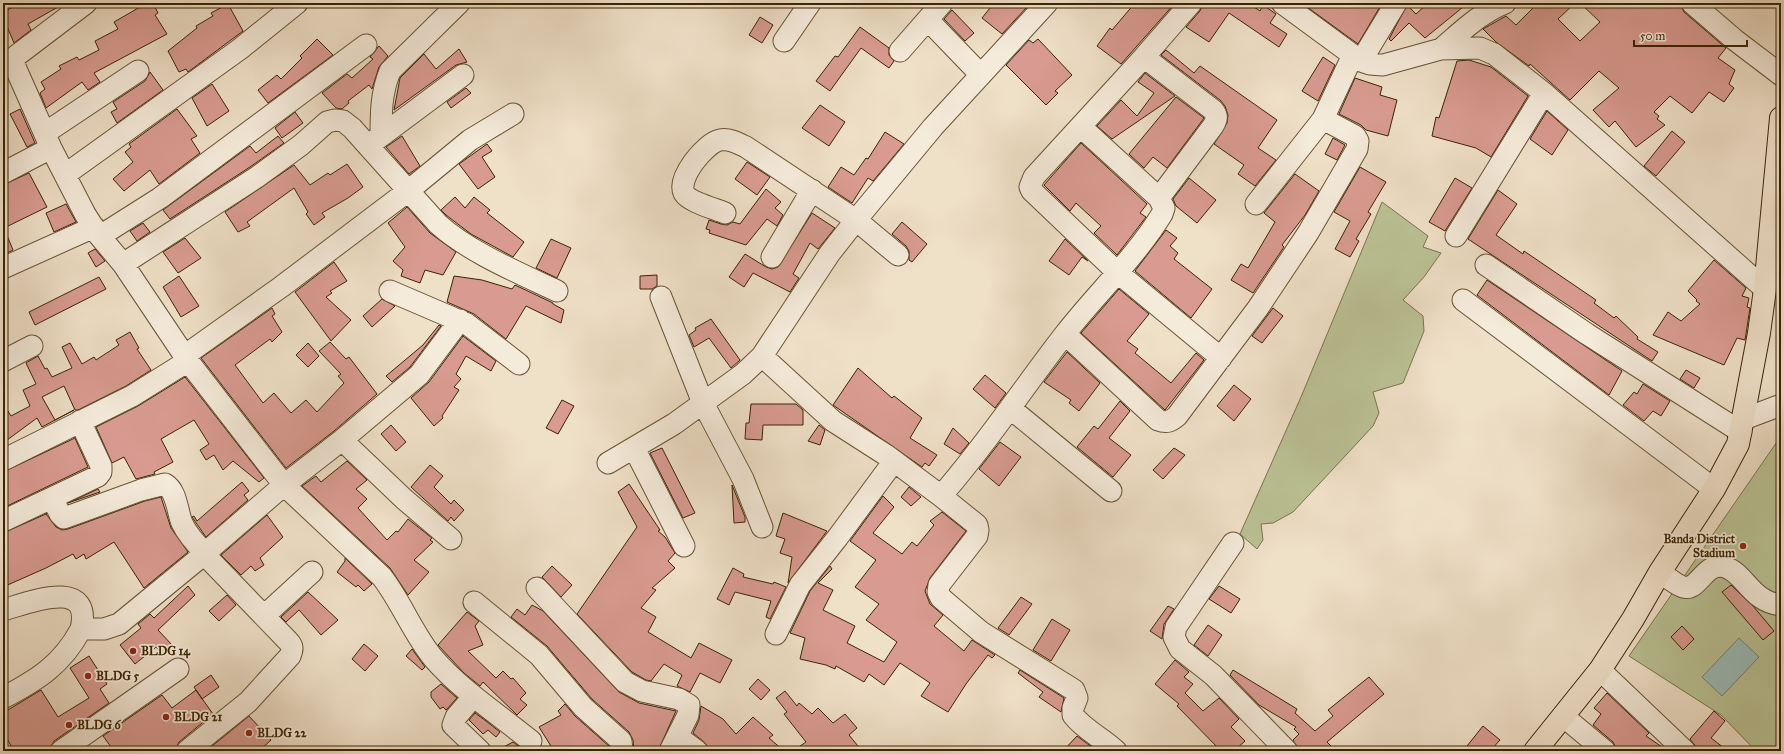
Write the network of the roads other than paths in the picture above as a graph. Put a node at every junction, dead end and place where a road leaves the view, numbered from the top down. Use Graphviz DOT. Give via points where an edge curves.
graph roads {
  1 [pos="86,3"];
  2 [pos="297,3"];
  3 [pos="459,3"];
  4 [pos="810,3"];
  5 [pos="942,3"];
  6 [pos="1047,3"];
  7 [pos="1191,3"];
  8 [pos="1396,3"];
  9 [pos="1505,3"];
  10 [pos="1692,3"];
  11 [pos="1296,7"];
  12 [pos="928,20"];
  13 [pos="784,41"];
  14 [pos="366,44"];
  15 [pos="1441,49"];
  16 [pos="900,51"];
  17 [pos="1144,57"];
  18 [pos="1357,58"];
  19 [pos="7,63"];
  20 [pos="138,71"];
  21 [pos="981,75"];
  22 [pos="1781,75"];
  23 [pos="463,76"];
  24 [pos="1544,93"];
  25 [pos="513,114"];
  26 [pos="1781,118"];
  27 [pos="1323,119"];
  28 [pos="1081,127"];
  29 [pos="48,140"];
  30 [pos="374,141"];
  31 [pos="3,173"];
  32 [pos="66,174"];
  33 [pos="812,190"];
  34 [pos="408,191"];
  35 [pos="1159,198"];
  36 [pos="1256,204"];
  37 [pos="725,213"];
  38 [pos="856,220"];
  39 [pos="97,232"];
  40 [pos="1456,236"];
  41 [pos="898,255"];
  42 [pos="772,257"];
  43 [pos="123,264"];
  44 [pos="1486,264"];
  45 [pos="3,268"];
  46 [pos="1117,272"];
  47 [pos="1766,289"];
  48 [pos="390,291"];
  49 [pos="557,291"];
  50 [pos="661,297"];
  51 [pos="1463,300"];
  52 [pos="460,320"];
  53 [pos="1065,334"];
  54 [pos="32,346"];
  55 [pos="762,356"];
  56 [pos="186,358"];
  57 [pos="1221,358"];
  58 [pos="3,361"];
  59 [pos="519,364"];
  60 [pos="703,403"];
  61 [pos="1781,405"];
  62 [pos="1010,408"];
  63 [pos="80,422"];
  64 [pos="1742,426"];
  65 [pos="342,440"];
  66 [pos="634,448"];
  67 [pos="3,460"];
  68 [pos="894,461"];
  69 [pos="608,463"];
  70 [pos="284,484"];
  71 [pos="1714,489"];
  72 [pos="1111,491"];
  73 [pos="941,496"];
  74 [pos="52,498"];
  75 [pos="3,521"];
  76 [pos="762,527"];
  77 [pos="451,539"];
  78 [pos="1233,542"];
  79 [pos="684,546"];
  80 [pos="205,553"];
  81 [pos="312,572"];
  82 [pos="1660,572"];
  83 [pos="537,588"];
  84 [pos="474,602"];
  85 [pos="1781,604"];
  86 [pos="3,610"];
  87 [pos="264,616"];
  88 [pos="81,629"];
  89 [pos="776,634"];
  90 [pos="178,669"];
  91 [pos="1600,670"];
  92 [pos="473,697"];
  93 [pos="3,698"];
  94 [pos="1563,716"];
  95 [pos="531,741"];
  96 [pos="674,744"];
  97 [pos="61,751"];
  98 [pos="187,751"];
  99 [pos="480,751"];
  100 [pos="622,751"];
  101 [pos="697,751"];
  102 [pos="1116,751"];
  103 [pos="1287,751"];
  104 [pos="1535,751"];
  105 [pos="1604,751"];
  106 [pos="1685,751"];
  1 -- 19 [label="street"];
  2 -- 32 [label="street" via="240,49"];
  3 -- 30 [label="street" via="390,71 384,85"];
  4 -- 13 [label="street"];
  5 -- 12 [label="street"];
  6 -- 21 [label="street"];
  7 -- 17 [label="street"];
  8 -- 18 [label="street"];
  9 -- 15 [label="street" via="1494,7 1472,22"];
  10 -- 22 [label="street"];
  11 -- 18 [label="street"];
  12 -- 16 [label="street"];
  12 -- 21 [label="street"];
  14 -- 39 [label="street" via="160,198"];
  15 -- 18 [label="street" via="1383,65 1370,64"];
  15 -- 24 [label="street" via="1487,50 1506,61"];
  17 -- 28 [label="street"];
  17 -- 35 [label="street" via="1217,114 1213,126"];
  18 -- 27 [label="street"];
  19 -- 29 [label="street"];
  20 -- 29 [label="street"];
  21 -- 38 [label="street"];
  23 -- 30 [label="street"];
  24 -- 40 [label="street"];
  24 -- 47 [label="street"];
  25 -- 34 [label="street" via="480,133"];
  26 -- 47 [label="main road"];
  27 -- 36 [label="street"];
  27 -- 57 [label="street" via="1355,136 1358,141 1357,148 1308,232 1258,308"];
  28 -- 35 [label="street"];
  28 -- 46 [label="street" via="1034,177 1030,187"];
  29 -- 31 [label="street"];
  29 -- 32 [label="street"];
  30 -- 34 [label="street"];
  30 -- 43 [label="street" via="343,121 327,122 302,144 256,177"];
  32 -- 39 [label="street" via="85,214"];
  33 -- 37 [label="street" via="746,147 733,141 721,140 712,143 701,152 692,164 683,187 689,198"];
  33 -- 38 [label="street"];
  33 -- 42 [label="street"];
  34 -- 49 [label="street" via="450,235"];
  34 -- 56 [label="street"];
  35 -- 46 [label="street" via="1164,208 1162,214"];
  38 -- 41 [label="street"];
  38 -- 55 [label="street" via="830,253"];
  39 -- 43 [label="street"];
  39 -- 45 [label="street"];
  43 -- 56 [label="street"];
  44 -- 64 [label="street" via="1587,334"];
  46 -- 53 [label="street"];
  46 -- 57 [label="street"];
  47 -- 64 [label="main road"];
  48 -- 52 [label="street"];
  50 -- 60 [label="street"];
  51 -- 71 [label="street"];
  52 -- 59 [label="street" via="475,328"];
  52 -- 65 [label="street" via="419,375"];
  53 -- 57 [label="street" via="1158,420 1165,422 1177,416"];
  53 -- 62 [label="street"];
  54 -- 58 [label="street"];
  55 -- 60 [label="street" via="743,374"];
  55 -- 68 [label="street" via="833,421"];
  56 -- 63 [label="street" via="132,396"];
  56 -- 70 [label="street"];
  60 -- 66 [label="street"];
  60 -- 76 [label="street" via="743,479"];
  61 -- 64 [label="street"];
  62 -- 72 [label="street"];
  62 -- 73 [label="street"];
  63 -- 67 [label="street"];
  63 -- 74 [label="street" via="99,458 101,472"];
  64 -- 71 [label="main road" via="1731,458"];
  65 -- 70 [label="street"];
  65 -- 77 [label="street"];
  66 -- 69 [label="street"];
  66 -- 79 [label="street"];
  68 -- 73 [label="street"];
  68 -- 89 [label="street" via="800,585"];
  70 -- 80 [label="street"];
  70 -- 92 [label="street" via="373,566 393,592 414,631 435,660"];
  71 -- 82 [label="main road"];
  73 -- 102 [label="street" via="977,525 978,530 977,536 939,585 940,598 982,632 1074,690 1077,698 1073,708 1074,715 1083,726"];
  74 -- 75 [label="street"];
  74 -- 80 [label="street" via="64,518 165,484 171,489 182,524"];
  78 -- 103 [label="street" via="1176,627 1174,637 1180,649 1213,675"];
  80 -- 87 [label="street"];
  80 -- 88 [label="street" via="119,624 104,628"];
  81 -- 87 [label="street"];
  82 -- 85 [label="street" via="1688,588 1693,587 1707,571 1717,566 1727,568 1755,593 1773,604"];
  82 -- 91 [label="main road"];
  83 -- 96 [label="street" via="625,682 642,691 679,699 688,705 688,715"];
  84 -- 100 [label="street" via="539,655 583,707 620,741"];
  86 -- 88 [label="street" via="63,596 79,605 82,615"];
  87 -- 98 [label="street" via="292,645 290,656 248,702"];
  88 -- 93 [label="street" via="49,671"];
  90 -- 97 [label="street"];
  91 -- 94 [label="main road"];
  91 -- 106 [label="street"];
  92 -- 95 [label="street" via="495,711"];
  92 -- 99 [label="street" via="456,717 453,725"];
  94 -- 104 [label="main road"];
  94 -- 105 [label="street"];
  96 -- 101 [label="street"];
}
